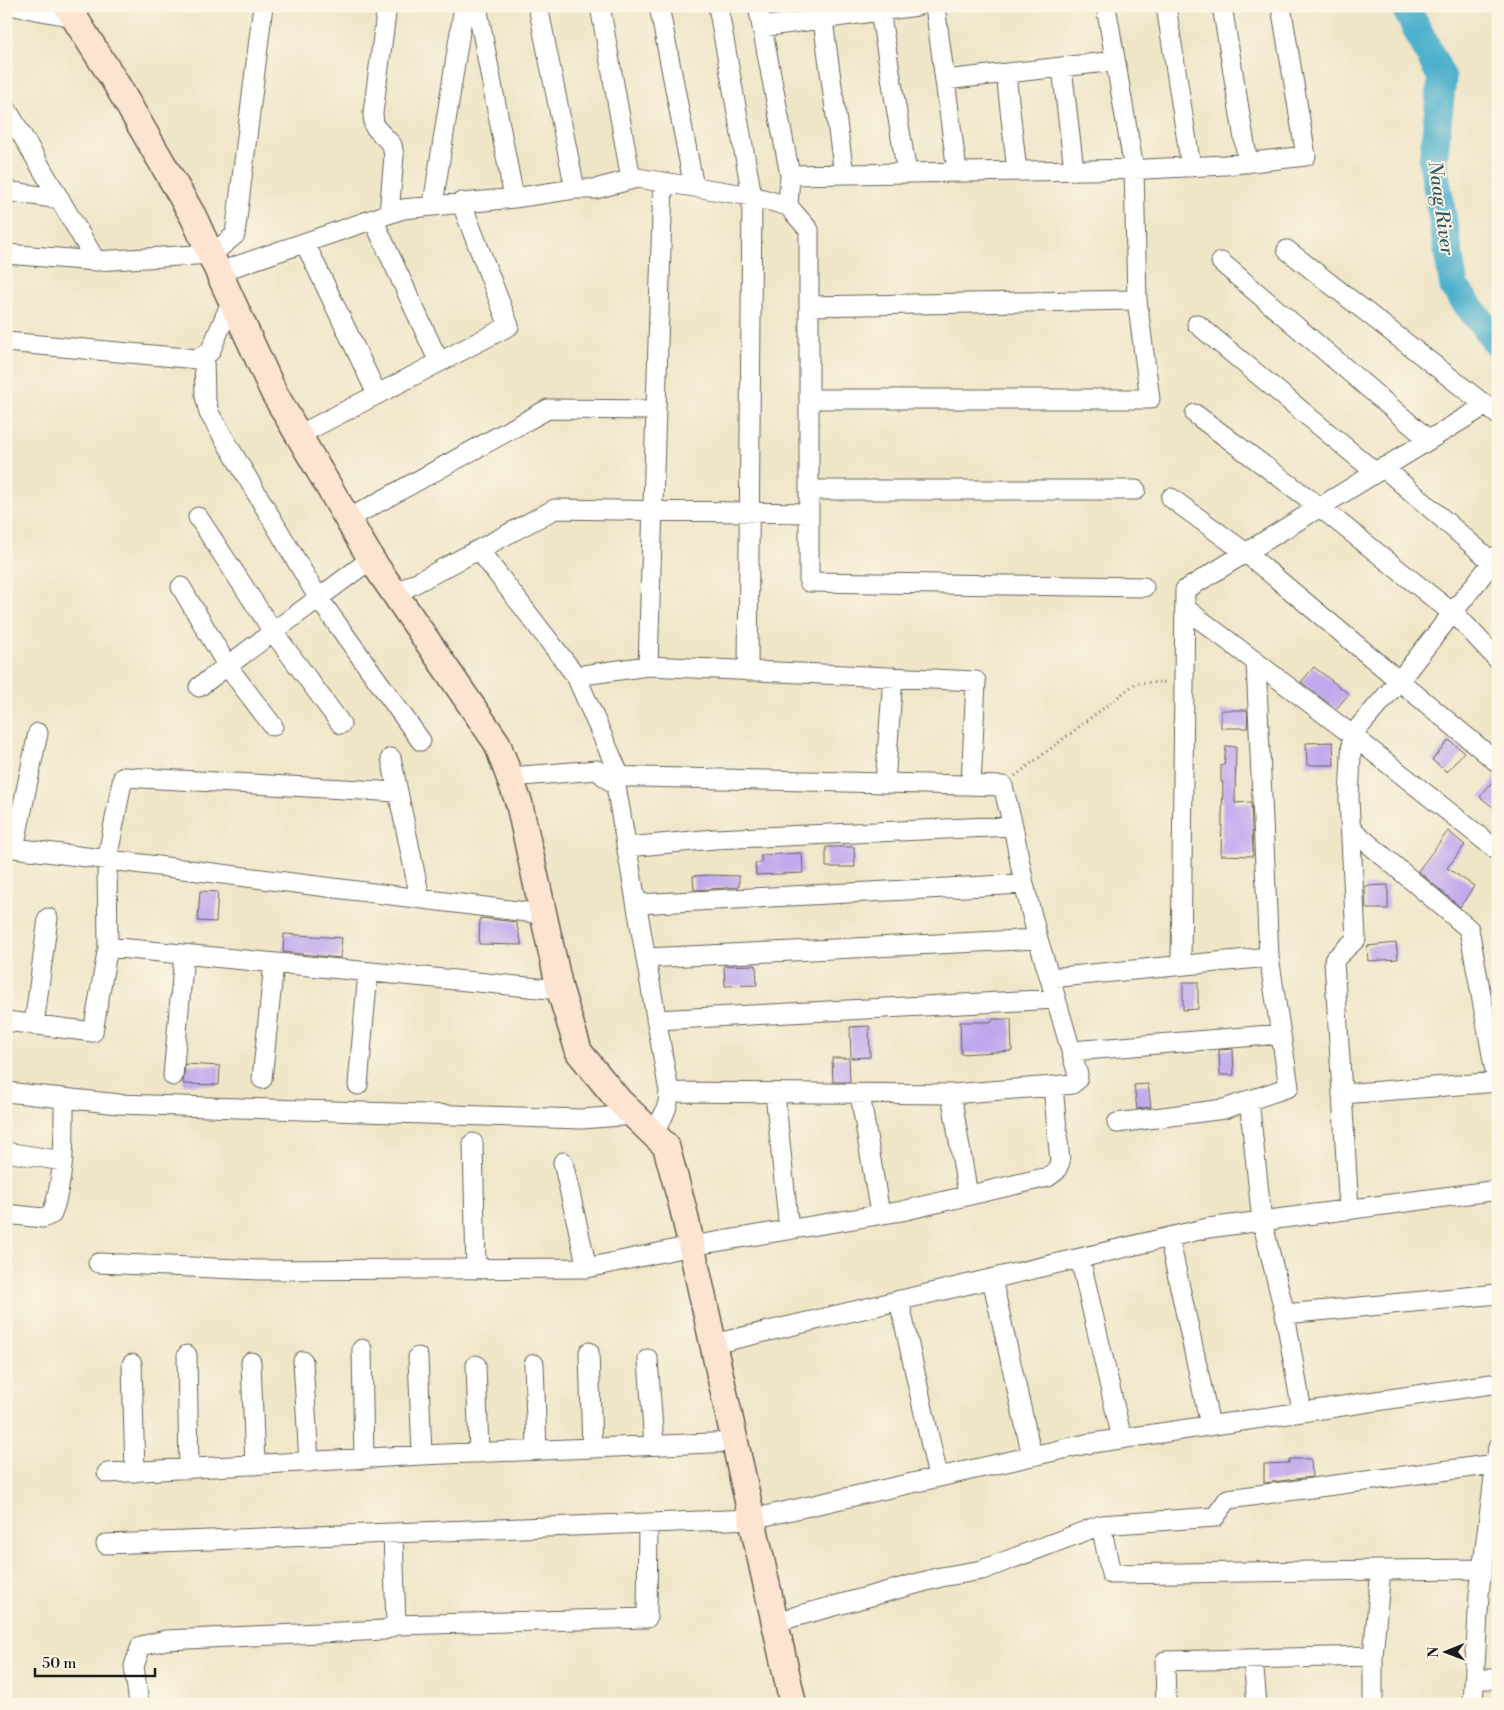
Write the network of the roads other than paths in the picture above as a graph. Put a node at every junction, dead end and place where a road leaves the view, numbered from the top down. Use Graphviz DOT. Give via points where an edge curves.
graph roads {
  1 [pos="14,6"];
  2 [pos="263,6"];
  3 [pos="387,6"];
  4 [pos="464,6"];
  5 [pos="477,6"];
  6 [pos="538,6"];
  7 [pos="600,6"];
  8 [pos="659,6"];
  9 [pos="718,6"];
  10 [pos="758,6"];
  11 [pos="917,6"];
  12 [pos="935,6"];
  13 [pos="1106,6"];
  14 [pos="1166,6"];
  15 [pos="1222,6"];
  16 [pos="1281,6"];
  17 [pos="880,11"];
  18 [pos="70,12"];
  19 [pos="822,12"];
  20 [pos="762,27"];
  21 [pos="1115,61"];
  22 [pos="1062,68"];
  23 [pos="1006,74"];
  24 [pos="945,80"];
  25 [pos="6,108"];
  26 [pos="1248,163"];
  27 [pos="1191,167"];
  28 [pos="1134,169"];
  29 [pos="1074,170"];
  30 [pos="957,171"];
  31 [pos="1018,171"];
  32 [pos="907,173"];
  33 [pos="844,174"];
  34 [pos="790,175"];
  35 [pos="631,180"];
  36 [pos="663,182"];
  37 [pos="694,187"];
  38 [pos="575,189"];
  39 [pos="6,191"];
  40 [pos="752,196"];
  41 [pos="514,198"];
  42 [pos="60,199"];
  43 [pos="461,202"];
  44 [pos="433,204"];
  45 [pos="788,206"];
  46 [pos="381,216"];
  47 [pos="305,242"];
  48 [pos="1287,250"];
  49 [pos="6,254"];
  50 [pos="96,261"];
  51 [pos="1221,262"];
  52 [pos="216,263"];
  53 [pos="232,300"];
  54 [pos="1137,300"];
  55 [pos="810,306"];
  56 [pos="1197,324"];
  57 [pos="6,342"];
  58 [pos="204,357"];
  59 [pos="439,362"];
  60 [pos="377,394"];
  61 [pos="809,398"];
  62 [pos="656,410"];
  63 [pos="1492,410"];
  64 [pos="1195,414"];
  65 [pos="299,435"];
  66 [pos="1429,440"];
  67 [pos="1379,470"];
  68 [pos="809,490"];
  69 [pos="1136,490"];
  70 [pos="1171,498"];
  71 [pos="1321,508"];
  72 [pos="653,511"];
  73 [pos="809,513"];
  74 [pos="748,514"];
  75 [pos="198,517"];
  76 [pos="348,520"];
  77 [pos="479,550"];
  78 [pos="1246,553"];
  79 [pos="371,559"];
  80 [pos="1496,561"];
  81 [pos="182,587"];
  82 [pos="1144,587"];
  83 [pos="395,594"];
  84 [pos="319,599"];
  85 [pos="1185,608"];
  86 [pos="1453,613"];
  87 [pos="274,633"];
  88 [pos="1498,660"];
  89 [pos="1256,662"];
  90 [pos="648,666"];
  91 [pos="228,667"];
  92 [pos="748,671"];
  93 [pos="576,676"];
  94 [pos="893,677"];
  95 [pos="1399,682"];
  96 [pos="200,687"];
  97 [pos="341,724"];
  98 [pos="273,726"];
  99 [pos="38,734"];
  100 [pos="1352,735"];
  101 [pos="421,741"];
  102 [pos="391,758"];
  103 [pos="1498,763"];
  104 [pos="612,776"];
  105 [pos="510,777"];
  106 [pos="885,783"];
  107 [pos="971,785"];
  108 [pos="398,792"];
  109 [pos="1013,826"];
  110 [pos="1350,828"];
  111 [pos="627,847"];
  112 [pos="10,848"];
  113 [pos="1498,851"];
  114 [pos="107,860"];
  115 [pos="1024,884"];
  116 [pos="420,898"];
  117 [pos="636,904"];
  118 [pos="542,914"];
  119 [pos="48,918"];
  120 [pos="1038,939"];
  121 [pos="108,947"];
  122 [pos="184,955"];
  123 [pos="1268,957"];
  124 [pos="646,958"];
  125 [pos="274,963"];
  126 [pos="1181,965"];
  127 [pos="368,972"];
  128 [pos="1050,978"];
  129 [pos="560,990"];
  130 [pos="1056,999"];
  131 [pos="656,1020"];
  132 [pos="6,1021"];
  133 [pos="34,1024"];
  134 [pos="1281,1034"];
  135 [pos="1072,1051"];
  136 [pos="173,1076"];
  137 [pos="262,1079"];
  138 [pos="1497,1082"];
  139 [pos="358,1085"];
  140 [pos="1053,1086"];
  141 [pos="6,1092"];
  142 [pos="669,1092"];
  143 [pos="775,1093"];
  144 [pos="860,1094"];
  145 [pos="951,1094"];
  146 [pos="1342,1094"];
  147 [pos="64,1098"];
  148 [pos="1249,1100"];
  149 [pos="634,1115"];
  150 [pos="1117,1123"];
  151 [pos="653,1134"];
  152 [pos="473,1143"];
  153 [pos="6,1152"];
  154 [pos="63,1161"];
  155 [pos="562,1162"];
  156 [pos="1498,1190"];
  157 [pos="968,1195"];
  158 [pos="1349,1210"];
  159 [pos="6,1214"];
  160 [pos="880,1214"];
  161 [pos="1262,1221"];
  162 [pos="789,1230"];
  163 [pos="1169,1237"];
  164 [pos="691,1246"];
  165 [pos="1080,1258"];
  166 [pos="98,1263"];
  167 [pos="587,1268"];
  168 [pos="476,1269"];
  169 [pos="992,1278"];
  170 [pos="1498,1294"];
  171 [pos="899,1300"];
  172 [pos="1285,1314"];
  173 [pos="713,1344"];
  174 [pos="362,1349"];
  175 [pos="589,1352"];
  176 [pos="187,1355"];
  177 [pos="418,1357"];
  178 [pos="648,1359"];
  179 [pos="303,1361"];
  180 [pos="251,1362"];
  181 [pos="132,1364"];
  182 [pos="534,1364"];
  183 [pos="476,1365"];
  184 [pos="1498,1383"];
  185 [pos="1302,1412"];
  186 [pos="1210,1426"];
  187 [pos="1122,1438"];
  188 [pos="734,1442"];
  189 [pos="654,1445"];
  190 [pos="592,1448"];
  191 [pos="537,1450"];
  192 [pos="479,1453"];
  193 [pos="422,1455"];
  194 [pos="1032,1456"];
  195 [pos="1497,1456"];
  196 [pos="364,1458"];
  197 [pos="309,1462"];
  198 [pos="255,1465"];
  199 [pos="189,1469"];
  200 [pos="136,1472"];
  201 [pos="108,1473"];
  202 [pos="938,1477"];
  203 [pos="752,1519"];
  204 [pos="648,1523"];
  205 [pos="1102,1525"];
  206 [pos="393,1533"];
  207 [pos="106,1544"];
  208 [pos="1381,1570"];
  209 [pos="1487,1579"];
  210 [pos="774,1622"];
  211 [pos="396,1626"];
  212 [pos="1373,1656"];
  213 [pos="1253,1659"];
  214 [pos="1474,1678"];
  215 [pos="1498,1679"];
  216 [pos="139,1704"];
  217 [pos="793,1704"];
  218 [pos="1166,1704"];
  219 [pos="1256,1704"];
  220 [pos="1373,1704"];
  221 [pos="1473,1704"];
  1 -- 18 [label="street"];
  2 -- 52 [label="street" via="235,235"];
  3 -- 46 [label="street" via="373,113 374,126 392,145 394,156"];
  4 -- 44 [label="street"];
  5 -- 41 [label="street"];
  6 -- 38 [label="street"];
  7 -- 35 [label="street"];
  8 -- 37 [label="street"];
  9 -- 40 [label="street"];
  10 -- 20 [label="street"];
  11 -- 17 [label="street"];
  12 -- 24 [label="street"];
  13 -- 21 [label="street"];
  14 -- 27 [label="street"];
  15 -- 26 [label="street"];
  16 -- 26 [label="street" via="1306,156"];
  17 -- 19 [label="street"];
  17 -- 32 [label="street"];
  18 -- 52 [label="street" via="193,216"];
  19 -- 20 [label="street"];
  19 -- 33 [label="street"];
  20 -- 34 [label="street"];
  21 -- 22 [label="street"];
  21 -- 28 [label="street"];
  22 -- 23 [label="street"];
  22 -- 29 [label="street"];
  23 -- 24 [label="street"];
  23 -- 31 [label="street"];
  24 -- 30 [label="street"];
  25 -- 42 [label="street"];
  26 -- 27 [label="street"];
  27 -- 28 [label="street"];
  28 -- 29 [label="street"];
  28 -- 54 [label="street"];
  29 -- 31 [label="street"];
  30 -- 31 [label="street"];
  30 -- 32 [label="street"];
  32 -- 33 [label="street"];
  33 -- 34 [label="street"];
  34 -- 45 [label="street"];
  35 -- 36 [label="street"];
  35 -- 38 [label="street" via="595,189"];
  36 -- 37 [label="street"];
  36 -- 62 [label="street"];
  37 -- 40 [label="street"];
  38 -- 41 [label="street"];
  39 -- 42 [label="street"];
  40 -- 45 [label="street"];
  40 -- 74 [label="street"];
  41 -- 43 [label="street"];
  42 -- 50 [label="street"];
  43 -- 44 [label="street"];
  43 -- 59 [label="street" via="509,326"];
  44 -- 46 [label="street" via="403,208"];
  45 -- 55 [label="street" via="810,230"];
  46 -- 47 [label="street"];
  46 -- 59 [label="street"];
  47 -- 52 [label="street"];
  47 -- 60 [label="street"];
  48 -- 63 [label="street"];
  49 -- 50 [label="street"];
  50 -- 52 [label="street"];
  51 -- 66 [label="street"];
  52 -- 53 [label="street"];
  53 -- 58 [label="street" via="210,352"];
  53 -- 65 [label="street" via="274,393"];
  54 -- 55 [label="street"];
  54 -- 61 [label="street" via="1150,399"];
  55 -- 61 [label="street"];
  56 -- 67 [label="street"];
  57 -- 58 [label="street" via="197,359"];
  58 -- 84 [label="street" via="206,406"];
  59 -- 60 [label="street"];
  60 -- 65 [label="street"];
  61 -- 68 [label="street"];
  62 -- 72 [label="street"];
  62 -- 76 [label="street" via="548,409"];
  63 -- 66 [label="street"];
  64 -- 71 [label="street"];
  65 -- 76 [label="street"];
  66 -- 67 [label="street"];
  67 -- 71 [label="street"];
  67 -- 80 [label="street"];
  68 -- 69 [label="street"];
  68 -- 73 [label="street"];
  70 -- 78 [label="street"];
  71 -- 78 [label="street"];
  71 -- 86 [label="street"];
  72 -- 74 [label="street"];
  72 -- 77 [label="street" via="555,509"];
  72 -- 90 [label="street"];
  73 -- 74 [label="street"];
  73 -- 82 [label="street" via="809,582"];
  74 -- 92 [label="street"];
  75 -- 87 [label="street"];
  76 -- 79 [label="street"];
  77 -- 83 [label="street"];
  77 -- 93 [label="street"];
  78 -- 85 [label="street" via="1185,590"];
  78 -- 95 [label="street"];
  79 -- 83 [label="street"];
  79 -- 84 [label="street"];
  80 -- 86 [label="street"];
  81 -- 91 [label="street"];
  83 -- 105 [label="street" via="497,743"];
  84 -- 87 [label="street"];
  84 -- 101 [label="street"];
  85 -- 89 [label="street"];
  85 -- 126 [label="street"];
  86 -- 88 [label="street"];
  86 -- 95 [label="street"];
  87 -- 91 [label="street"];
  87 -- 97 [label="street"];
  89 -- 100 [label="street"];
  89 -- 123 [label="street"];
  90 -- 92 [label="street"];
  90 -- 93 [label="street"];
  91 -- 96 [label="street"];
  91 -- 98 [label="street"];
  92 -- 94 [label="street"];
  93 -- 104 [label="street"];
  94 -- 106 [label="street"];
  94 -- 107 [label="street" via="976,681"];
  95 -- 100 [label="street"];
  95 -- 103 [label="street"];
  99 -- 112 [label="street"];
  100 -- 110 [label="street"];
  100 -- 113 [label="street"];
  102 -- 108 [label="street"];
  104 -- 105 [label="street" via="597,770"];
  104 -- 106 [label="street"];
  104 -- 111 [label="street"];
  105 -- 118 [label="street" via="519,803"];
  106 -- 107 [label="street"];
  107 -- 109 [label="street" via="1003,786"];
  108 -- 114 [label="street" via="123,777"];
  108 -- 116 [label="street"];
  109 -- 111 [label="street" via="715,839"];
  109 -- 115 [label="street"];
  110 -- 138 [label="street" via="1469,929"];
  110 -- 146 [label="street" via="1356,939 1334,960"];
  111 -- 117 [label="street"];
  112 -- 114 [label="street"];
  114 -- 116 [label="street"];
  114 -- 121 [label="street"];
  115 -- 117 [label="street"];
  115 -- 120 [label="street"];
  116 -- 118 [label="street"];
  117 -- 124 [label="street"];
  118 -- 129 [label="street"];
  119 -- 133 [label="street"];
  120 -- 124 [label="street"];
  120 -- 128 [label="street"];
  121 -- 122 [label="street"];
  121 -- 133 [label="street" via="93,1032"];
  122 -- 125 [label="street"];
  122 -- 136 [label="street"];
  123 -- 126 [label="street"];
  123 -- 134 [label="street"];
  124 -- 131 [label="street"];
  125 -- 127 [label="street"];
  125 -- 137 [label="street"];
  126 -- 128 [label="street"];
  127 -- 129 [label="street"];
  127 -- 139 [label="street"];
  128 -- 130 [label="street"];
  129 -- 149 [label="street" via="579,1052 619,1102"];
  130 -- 131 [label="street"];
  130 -- 135 [label="street"];
  131 -- 142 [label="street"];
  132 -- 133 [label="street"];
  134 -- 135 [label="street"];
  134 -- 148 [label="street" via="1289,1086"];
  135 -- 140 [label="street" via="1077,1080 1072,1084"];
  138 -- 146 [label="street"];
  140 -- 145 [label="street"];
  140 -- 157 [label="street" via="1060,1162 1056,1171 1048,1177"];
  141 -- 147 [label="street"];
  142 -- 143 [label="street"];
  142 -- 151 [label="street" via="666,1113"];
  143 -- 144 [label="street"];
  143 -- 162 [label="street"];
  144 -- 145 [label="street"];
  144 -- 160 [label="street"];
  145 -- 157 [label="street"];
  146 -- 158 [label="street"];
  147 -- 149 [label="street" via="119,1104 434,1115 581,1119"];
  147 -- 154 [label="street"];
  148 -- 150 [label="street" via="1224,1109"];
  148 -- 161 [label="street"];
  149 -- 151 [label="street"];
  151 -- 164 [label="street" via="666,1146"];
  152 -- 168 [label="street"];
  153 -- 154 [label="street"];
  154 -- 159 [label="street" via="59,1194 52,1214 43,1218"];
  155 -- 167 [label="street"];
  156 -- 158 [label="street"];
  157 -- 160 [label="street"];
  158 -- 161 [label="street"];
  160 -- 162 [label="street"];
  161 -- 163 [label="street"];
  161 -- 172 [label="street"];
  162 -- 164 [label="street"];
  163 -- 165 [label="street"];
  163 -- 186 [label="street"];
  164 -- 167 [label="street"];
  164 -- 173 [label="street"];
  165 -- 169 [label="street"];
  165 -- 187 [label="street"];
  166 -- 168 [label="street" via="260,1270"];
  167 -- 168 [label="street"];
  169 -- 171 [label="street"];
  169 -- 194 [label="street"];
  170 -- 172 [label="street"];
  171 -- 173 [label="street"];
  171 -- 202 [label="street"];
  172 -- 185 [label="street"];
  173 -- 188 [label="street"];
  174 -- 196 [label="street"];
  175 -- 190 [label="street"];
  176 -- 199 [label="street"];
  177 -- 193 [label="street"];
  178 -- 189 [label="street"];
  179 -- 197 [label="street"];
  180 -- 198 [label="street"];
  181 -- 200 [label="street"];
  182 -- 191 [label="street"];
  183 -- 192 [label="street"];
  184 -- 185 [label="street"];
  185 -- 186 [label="street"];
  186 -- 187 [label="street"];
  187 -- 194 [label="street"];
  188 -- 189 [label="street"];
  188 -- 203 [label="street"];
  189 -- 190 [label="street"];
  190 -- 191 [label="street"];
  191 -- 192 [label="street"];
  192 -- 193 [label="street"];
  193 -- 196 [label="street"];
  194 -- 202 [label="street"];
  195 -- 205 [label="street" via="1228,1499 1215,1516"];
  195 -- 209 [label="street"];
  196 -- 197 [label="street"];
  197 -- 198 [label="street"];
  198 -- 199 [label="street"];
  199 -- 200 [label="street"];
  200 -- 201 [label="street"];
  202 -- 203 [label="street"];
  203 -- 204 [label="street"];
  203 -- 210 [label="street"];
  204 -- 206 [label="street"];
  204 -- 211 [label="street" via="647,1618"];
  205 -- 208 [label="street" via="1111,1574"];
  205 -- 210 [label="street" via="982,1570 941,1577"];
  206 -- 207 [label="street"];
  206 -- 211 [label="street"];
  208 -- 209 [label="street"];
  208 -- 212 [label="street"];
  209 -- 214 [label="street"];
  210 -- 217 [label="street"];
  211 -- 216 [label="street" via="384,1630 166,1640 142,1646 134,1666"];
  212 -- 213 [label="street"];
  212 -- 220 [label="street"];
  213 -- 218 [label="street" via="1166,1661"];
  213 -- 219 [label="street"];
  214 -- 215 [label="street"];
  214 -- 221 [label="street"];
}
